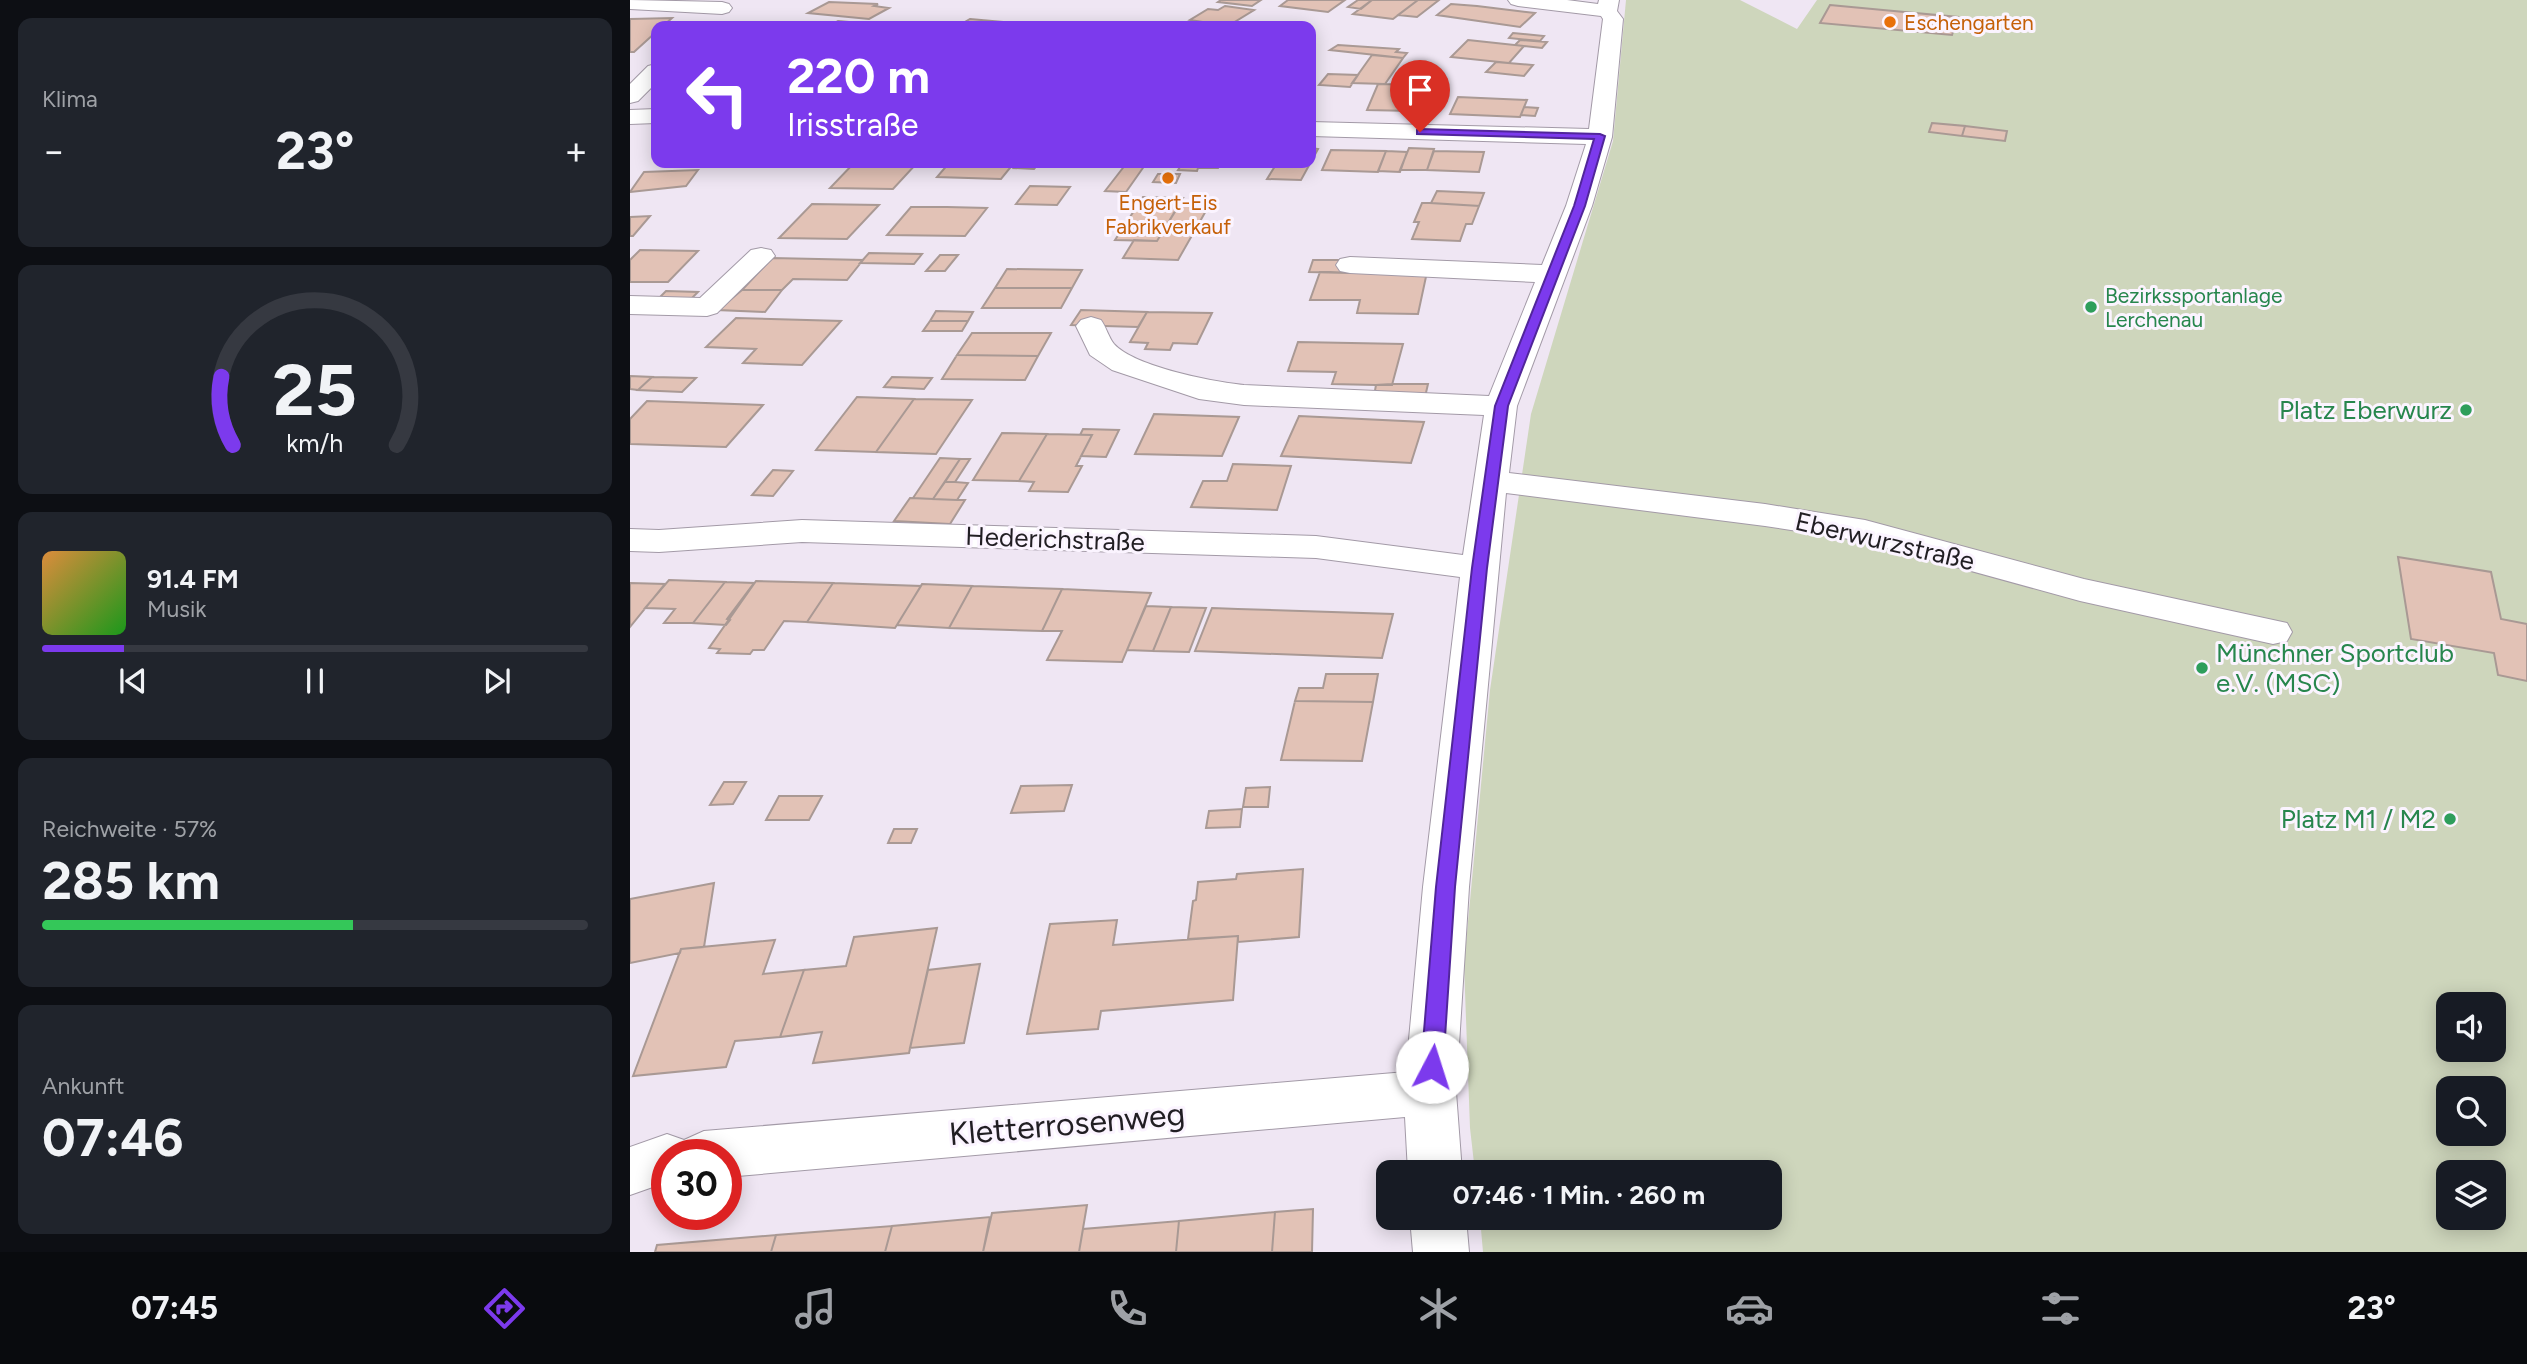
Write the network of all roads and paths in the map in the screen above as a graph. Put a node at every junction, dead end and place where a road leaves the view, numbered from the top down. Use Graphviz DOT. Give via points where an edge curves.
graph roads {
  1 [pos="1518,0"];
  2 [pos="630,3"];
  3 [pos="727,4"];
  4 [pos="1608,5"];
  5 [pos="708,21"];
  6 [pos="651,76"];
  7 [pos="630,96"];
  8 [pos="651,116"];
  9 [pos="630,117"];
  10 [pos="1316,129"];
  11 [pos="1600,136"];
  12 [pos="761,256"];
  13 [pos="1350,265"];
  14 [pos="1553,274"];
  15 [pos="630,305"];
  16 [pos="1091,326"];
  17 [pos="1502,406"];
  18 [pos="1492,481"];
  19 [pos="630,540"];
  20 [pos="1479,568"];
  21 [pos="2273,632"];
  22 [pos="1430,1092"];
  23 [pos="742,1152"];
  24 [pos="1434,1160"];
  25 [pos="651,1164"];
  26 [pos="630,1171"];
  27 [pos="1439,1230"];
  28 [pos="1441,1252"];
  1 -- 4 [label="street"];
  2 -- 3 [label="street"];
  3 -- 5 [label="street"];
  4 -- 11 [label="street" via="1613,19"];
  6 -- 7 [label="street"];
  8 -- 9 [label="street"];
  10 -- 11 [label="street"];
  11 -- 14 [label="street"];
  12 -- 15 [label="street" via="707,307"];
  13 -- 14 [label="street"];
  14 -- 17 [label="street"];
  16 -- 17 [label="street" via="1101,349 1123,363 1199,390"];
  17 -- 18 [label="street"];
  18 -- 20 [label="street"];
  18 -- 21 [label="street, Eberwurzstraße" via="1865,531 2080,590"];
  19 -- 20 [label="street, Hederichstraße" via="802,531 1315,547"];
  20 -- 22 [label="street"];
  22 -- 23 [label="street, Kletterrosenweg"];
  22 -- 24 [label="street"];
  25 -- 26 [label="street"];
  27 -- 28 [label="street"];
}
